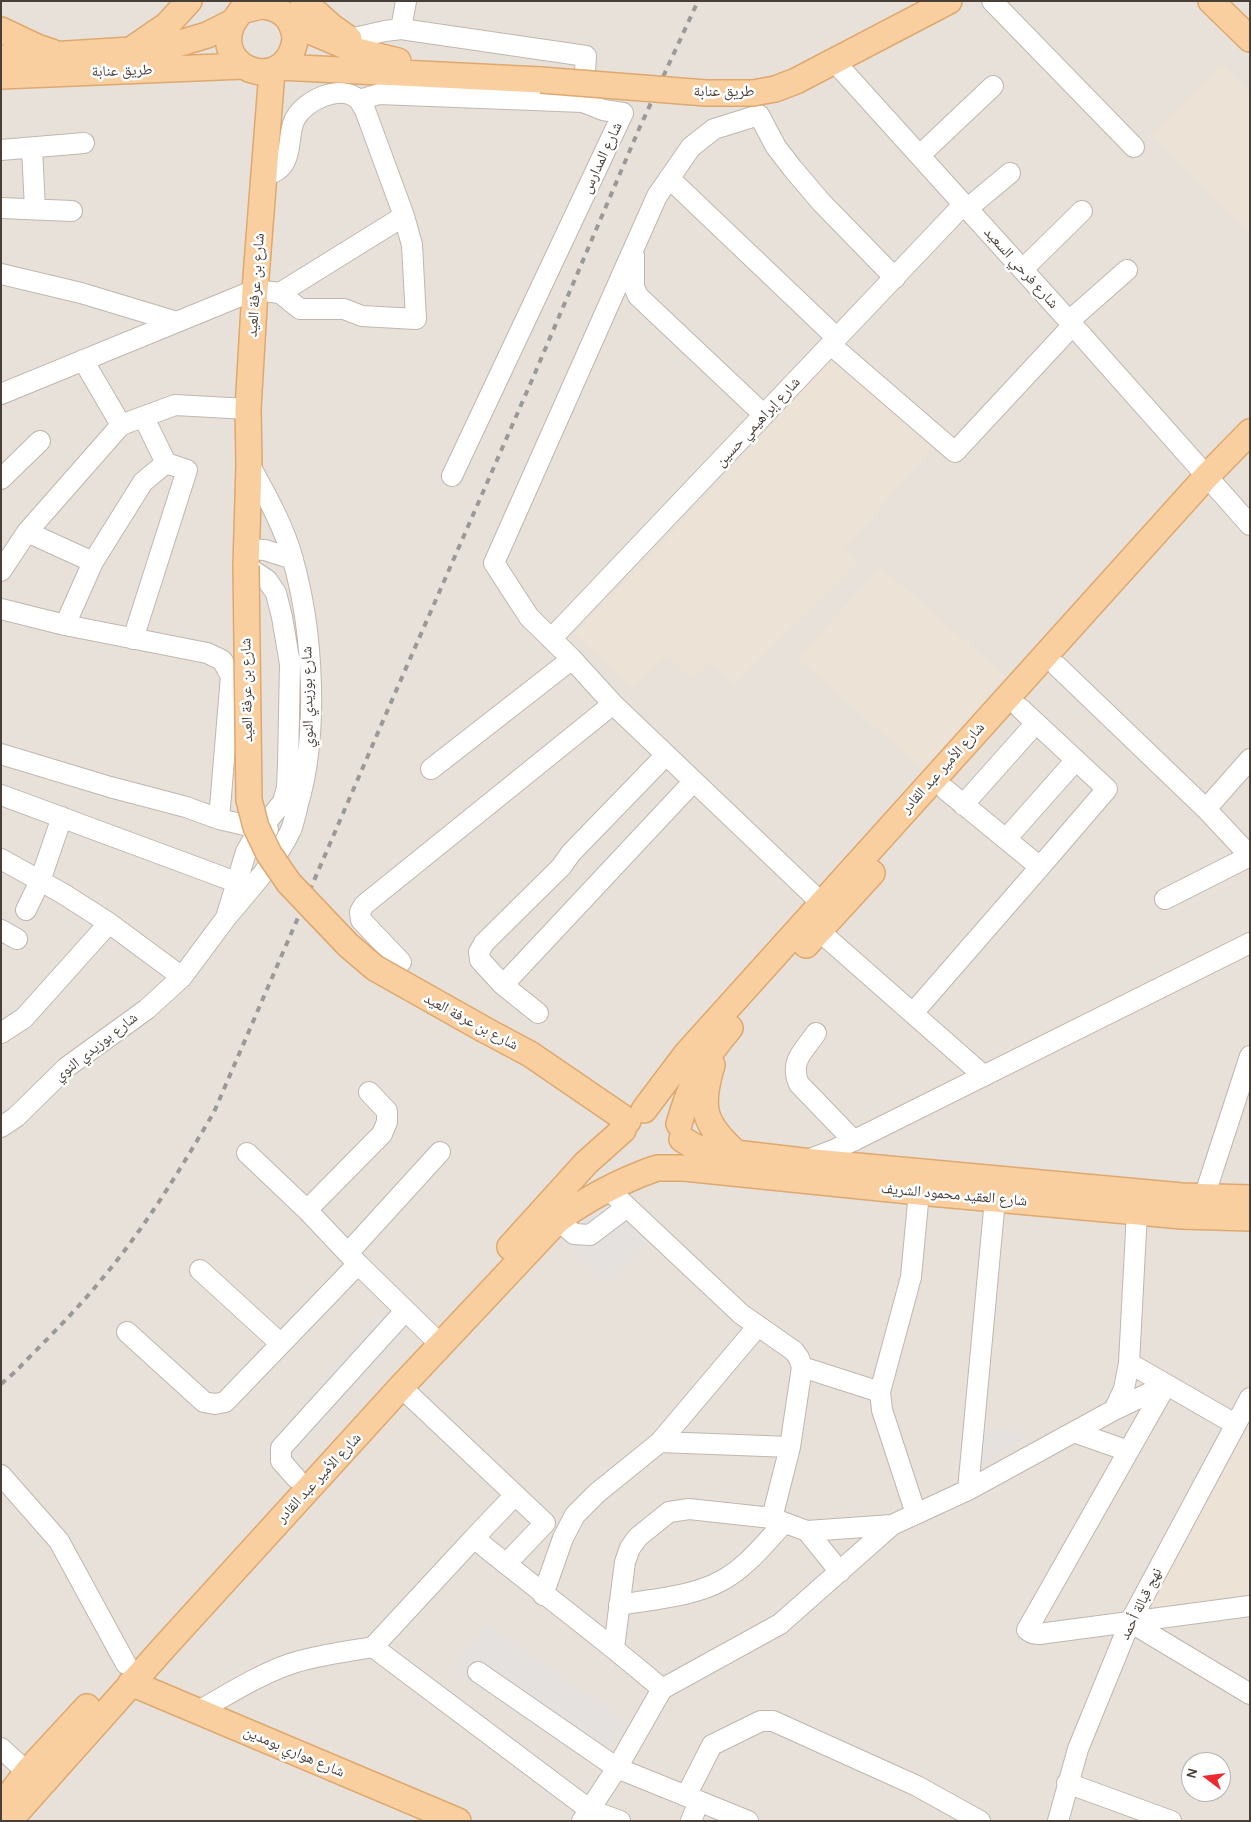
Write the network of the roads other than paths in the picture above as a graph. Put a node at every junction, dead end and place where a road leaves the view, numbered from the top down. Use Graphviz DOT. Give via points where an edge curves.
graph roads {
  1 [pos="189,1"];
  2 [pos="406,1"];
  3 [pos="949,1"];
  4 [pos="992,1"];
  5 [pos="1211,1"];
  6 [pos="1235,1"];
  7 [pos="240,11"];
  8 [pos="292,11"];
  9 [pos="1250,16"];
  10 [pos="401,29"];
  11 [pos="1,30"];
  12 [pos="1250,38"];
  13 [pos="350,39"];
  14 [pos="128,51"];
  15 [pos="59,54"];
  16 [pos="373,56"];
  17 [pos="1,58"];
  18 [pos="834,61"];
  19 [pos="243,66"];
  20 [pos="276,69"];
  21 [pos="1,76"];
  22 [pos="479,78"];
  23 [pos="993,86"];
  24 [pos="358,100"];
  25 [pos="583,102"];
  26 [pos="84,144"];
  27 [pos="1134,147"];
  28 [pos="32,148"];
  29 [pos="1,150"];
  30 [pos="920,155"];
  31 [pos="1010,173"];
  32 [pos="265,175"];
  33 [pos="669,178"];
  34 [pos="966,206"];
  35 [pos="1,208"];
  36 [pos="36,209"];
  37 [pos="72,211"];
  38 [pos="1082,211"];
  39 [pos="404,216"];
  40 [pos="634,248"];
  41 [pos="1022,269"];
  42 [pos="1127,270"];
  43 [pos="1,274"];
  44 [pos="895,278"];
  45 [pos="254,290"];
  46 [pos="280,294"];
  47 [pos="177,322"];
  48 [pos="1071,323"];
  49 [pos="834,342"];
  50 [pos="83,360"];
  51 [pos="1,394"];
  52 [pos="248,409"];
  53 [pos="764,415"];
  54 [pos="144,418"];
  55 [pos="122,425"];
  56 [pos="1250,432"];
  57 [pos="40,441"];
  58 [pos="1250,456"];
  59 [pos="166,463"];
  60 [pos="249,464"];
  61 [pos="452,476"];
  62 [pos="1,479"];
  63 [pos="1211,483"];
  64 [pos="1250,525"];
  65 [pos="27,532"];
  66 [pos="246,558"];
  67 [pos="293,559"];
  68 [pos="92,562"];
  69 [pos="1,571"];
  70 [pos="1,609"];
  71 [pos="65,625"];
  72 [pos="133,639"];
  73 [pos="552,639"];
  74 [pos="572,659"];
  75 [pos="1057,666"];
  76 [pos="612,704"];
  77 [pos="1028,715"];
  78 [pos="1,754"];
  79 [pos="666,755"];
  80 [pos="1250,759"];
  81 [pos="1076,760"];
  82 [pos="431,769"];
  83 [pos="694,782"];
  84 [pos="1,795"];
  85 [pos="955,797"];
  86 [pos="1206,810"];
  87 [pos="62,817"];
  88 [pos="219,820"];
  89 [pos="291,828"];
  90 [pos="262,829"];
  91 [pos="1006,839"];
  92 [pos="1250,856"];
  93 [pos="1,859"];
  94 [pos="1040,867"];
  95 [pos="40,881"];
  96 [pos="236,882"];
  97 [pos="1165,899"];
  98 [pos="26,910"];
  99 [pos="820,917"];
  100 [pos="226,918"];
  101 [pos="109,923"];
  102 [pos="1250,943"];
  103 [pos="401,962"];
  104 [pos="182,977"];
  105 [pos="503,985"];
  106 [pos="913,1013"];
  107 [pos="538,1014"];
  108 [pos="1,1033"];
  109 [pos="816,1033"];
  110 [pos="720,1040"];
  111 [pos="1250,1056"];
  112 [pos="984,1076"];
  113 [pos="369,1092"];
  114 [pos="631,1120"];
  115 [pos="1,1127"];
  116 [pos="680,1132"];
  117 [pos="854,1140"];
  118 [pos="440,1152"];
  119 [pos="247,1153"];
  120 [pos="736,1153"];
  121 [pos="803,1161"];
  122 [pos="656,1169"];
  123 [pos="607,1188"];
  124 [pos="919,1192"];
  125 [pos="1204,1197"];
  126 [pos="1250,1198"];
  127 [pos="995,1199"];
  128 [pos="627,1207"];
  129 [pos="307,1210"];
  130 [pos="1136,1212"];
  131 [pos="1250,1218"];
  132 [pos="558,1220"];
  133 [pos="352,1259"];
  134 [pos="200,1270"];
  135 [pos="405,1311"];
  136 [pos="758,1326"];
  137 [pos="127,1332"];
  138 [pos="435,1339"];
  139 [pos="281,1344"];
  140 [pos="1129,1363"];
  141 [pos="802,1367"];
  142 [pos="1166,1385"];
  143 [pos="401,1387"];
  144 [pos="880,1392"];
  145 [pos="1250,1398"];
  146 [pos="1114,1410"];
  147 [pos="1235,1424"];
  148 [pos="1074,1432"];
  149 [pos="660,1442"];
  150 [pos="790,1447"];
  151 [pos="1128,1451"];
  152 [pos="1,1475"];
  153 [pos="296,1478"];
  154 [pos="968,1490"];
  155 [pos="515,1495"];
  156 [pos="916,1514"];
  157 [pos="778,1520"];
  158 [pos="545,1523"];
  159 [pos="892,1525"];
  160 [pos="807,1531"];
  161 [pos="474,1538"];
  162 [pos="562,1538"];
  163 [pos="506,1564"];
  164 [pos="840,1572"];
  165 [pos="543,1595"];
  166 [pos="620,1605"];
  167 [pos="1250,1606"];
  168 [pos="1130,1622"];
  169 [pos="373,1647"];
  170 [pos="614,1648"];
  171 [pos="478,1672"];
  172 [pos="129,1674"];
  173 [pos="662,1689"];
  174 [pos="1250,1694"];
  175 [pos="197,1712"];
  176 [pos="1,1748"];
  177 [pos="617,1768"];
  178 [pos="27,1772"];
  179 [pos="1067,1783"];
  180 [pos="693,1799"];
  181 [pos="1,1806"];
  182 [pos="586,1815"];
  183 [pos="10,1821"];
  184 [pos="458,1821"];
  185 [pos="620,1821"];
  186 [pos="691,1821"];
  187 [pos="748,1821"];
  188 [pos="980,1821"];
  189 [pos="1058,1821"];
  190 [pos="1172,1821"];
  1 -- 14 [label="main road" via="166,25"];
  2 -- 10 [label="street"];
  3 -- 18 [label="main road, طريق عنابة"];
  4 -- 27 [label="street"];
  5 -- 12 [label="main road"];
  6 -- 9 [label="main road"];
  7 -- 8 [label="main road" via="262,6"];
  7 -- 14 [label="main road, طريق عنابة" via="207,35 164,48"];
  7 -- 19 [label="main road" via="230,29 229,43"];
  8 -- 13 [label="main road" via="332,27"];
  8 -- 16 [label="main road, طريق عنابة" via="339,44"];
  8 -- 20 [label="main road" via="294,47 291,55"];
  10 -- 13 [label="street"];
  10 -- 25 [label="street" via="586,56"];
  11 -- 15 [label="main road"];
  13 -- 16 [label="main road"];
  14 -- 15 [label="main road, طريق عنابة"];
  15 -- 17 [label="main road, طريق عنابة"];
  16 -- 22 [label="main road, طريق عنابة"];
  18 -- 22 [label="main road, طريق عنابة, bridge" via="775,90 754,93 706,93"];
  18 -- 30 [label="street, شارع فرحي السعيد"];
  19 -- 20 [label="main road" via="257,72"];
  19 -- 21 [label="main road, طريق عنابة"];
  20 -- 22 [label="main road, طريق عنابة"];
  20 -- 32 [label="main road, شارع بن عرفة العيد"];
  23 -- 30 [label="street"];
  24 -- 25 [label="street" via="378,94"];
  24 -- 32 [label="street" via="349,94 338,93 316,100 303,109 295,119 285,162 275,172"];
  24 -- 39 [label="street" via="365,110"];
  25 -- 61 [label="street, شارع المدارس" via="623,114"];
  26 -- 28 [label="street"];
  28 -- 29 [label="street"];
  28 -- 36 [label="street"];
  30 -- 34 [label="street, شارع فرحي السعيد"];
  31 -- 34 [label="street, شارع إبراهيمي حسين"];
  32 -- 45 [label="main road, شارع بن عرفة العيد"];
  33 -- 40 [label="street" via="657,196"];
  33 -- 44 [label="street" via="691,147 714,130 759,115 776,147 793,169"];
  33 -- 49 [label="street"];
  34 -- 41 [label="street, شارع فرحي السعيد"];
  34 -- 44 [label="street, شارع إبراهيمي حسين"];
  35 -- 36 [label="street"];
  36 -- 37 [label="street"];
  38 -- 41 [label="street"];
  39 -- 46 [label="street"];
  39 -- 46 [label="street" via="412,245 416,319 362,316 344,309 300,309"];
  40 -- 53 [label="street" via="634,287 638,296"];
  40 -- 73 [label="street" via="494,563 529,617"];
  41 -- 48 [label="street, شارع فرحي السعيد"];
  42 -- 48 [label="street"];
  43 -- 47 [label="street" via="81,293"];
  44 -- 49 [label="street, شارع إبراهيمي حسين"];
  45 -- 46 [label="street"];
  45 -- 47 [label="street"];
  45 -- 52 [label="main road, شارع بن عرفة العيد"];
  47 -- 50 [label="street"];
  48 -- 49 [label="street" via="955,452"];
  48 -- 63 [label="street, شارع فرحي السعيد"];
  49 -- 53 [label="street, شارع إبراهيمي حسين"];
  50 -- 51 [label="street"];
  50 -- 55 [label="street"];
  52 -- 54 [label="street" via="175,405"];
  52 -- 60 [label="main road, شارع بن عرفة العيد"];
  53 -- 73 [label="street, شارع إبراهيمي حسين"];
  54 -- 55 [label="street"];
  54 -- 59 [label="street"];
  55 -- 65 [label="street"];
  56 -- 63 [label="main road, شارع الأمير عبد القادر"];
  57 -- 62 [label="street"];
  58 -- 63 [label="main road, شارع الأمير عبد القادر"];
  59 -- 68 [label="street" via="143,482"];
  59 -- 72 [label="street" via="187,470"];
  60 -- 66 [label="main road, شارع بن عرفة العيد"];
  60 -- 67 [label="street, شارع بوزيدي النوي" via="270,501"];
  63 -- 64 [label="street, شارع فرحي السعيد"];
  63 -- 75 [label="main road, شارع الأمير عبد القادر"];
  63 -- 99 [label="main road, شارع الأمير عبد القادر"];
  65 -- 68 [label="street"];
  65 -- 69 [label="street"];
  66 -- 67 [label="street" via="265,550"];
  66 -- 90 [label="street, شارع بوزيدي النوي" via="276,593 290,664 287,787 283,802"];
  66 -- 114 [label="main road, شارع بن عرفة العيد, bridge" via="249,800 256,827 289,884 348,946 375,968 530,1054"];
  67 -- 89 [label="street, شارع بوزيدي النوي" via="308,644 310,696 305,782"];
  68 -- 71 [label="street"];
  70 -- 71 [label="street"];
  71 -- 72 [label="street"];
  72 -- 88 [label="street" via="207,653 222,660 232,676"];
  73 -- 74 [label="street"];
  74 -- 76 [label="street"];
  74 -- 82 [label="street"];
  75 -- 77 [label="main road, شارع الأمير عبد القادر"];
  75 -- 86 [label="street"];
  76 -- 79 [label="street"];
  76 -- 103 [label="street" via="364,905 360,912 361,920"];
  77 -- 81 [label="street"];
  77 -- 85 [label="main road, شارع الأمير عبد القادر"];
  78 -- 88 [label="street" via="186,807"];
  79 -- 83 [label="street"];
  79 -- 105 [label="street" via="484,943 479,952 480,960"];
  80 -- 86 [label="street"];
  81 -- 91 [label="street"];
  81 -- 94 [label="street" via="1107,789"];
  83 -- 99 [label="street"];
  83 -- 105 [label="street"];
  84 -- 87 [label="street"];
  85 -- 91 [label="street"];
  85 -- 99 [label="main road, شارع الأمير عبد القادر"];
  86 -- 92 [label="street"];
  87 -- 95 [label="street"];
  87 -- 96 [label="street"];
  88 -- 90 [label="street"];
  89 -- 90 [label="street"];
  89 -- 100 [label="street, شارع بوزيدي النوي" via="271,864"];
  90 -- 96 [label="street, شارع بوزيدي النوي" via="246,852"];
  91 -- 94 [label="street"];
  92 -- 97 [label="street"];
  93 -- 95 [label="street"];
  94 -- 106 [label="street"];
  95 -- 98 [label="street"];
  95 -- 101 [label="street"];
  96 -- 100 [label="street, شارع بوزيدي النوي"];
  99 -- 106 [label="street"];
  99 -- 110 [label="main road, شارع الأمير عبد القادر"];
  99 -- 114 [label="main road, شارع الأمير عبد القادر" via="687,1053"];
  100 -- 104 [label="street, شارع بوزيدي النوي"];
  101 -- 104 [label="street"];
  101 -- 108 [label="street" via="24,1018"];
  102 -- 112 [label="street"];
  104 -- 115 [label="street, شارع بوزيدي النوي" via="147,1008 67,1067 16,1117"];
  105 -- 107 [label="street"];
  106 -- 112 [label="street"];
  109 -- 117 [label="street" via="795,1063 794,1074 799,1084"];
  110 -- 116 [label="main road, شارع الأمير عبد القادر" via="697,1073"];
  110 -- 120 [label="main road" via="706,1091 706,1111 713,1129"];
  111 -- 125 [label="street"];
  112 -- 117 [label="street"];
  113 -- 129 [label="street" via="388,1111 382,1134"];
  114 -- 116 [label="main road" via="653,1108 672,1116"];
  114 -- 122 [label="main road" via="621,1140 623,1150 635,1165"];
  114 -- 138 [label="main road, شارع الأمير عبد القادر" via="586,1162 501,1257"];
  116 -- 120 [label="main road, شارع العقيد محمود الشريف" via="695,1147"];
  116 -- 122 [label="main road" via="679,1154 664,1168"];
  117 -- 121 [label="street"];
  118 -- 133 [label="street"];
  119 -- 129 [label="street"];
  120 -- 121 [label="main road, شارع العقيد محمود الشريف"];
  121 -- 125 [label="main road, شارع العقيد محمود الشريف"];
  122 -- 123 [label="main road, شارع الأمير عبد القادر"];
  122 -- 124 [label="main road, شارع العقيد محمود الشريف" via="684,1168"];
  123 -- 128 [label="street"];
  123 -- 132 [label="main road, شارع الأمير عبد القادر"];
  124 -- 127 [label="main road, شارع العقيد محمود الشريف"];
  124 -- 144 [label="street" via="911,1277"];
  125 -- 126 [label="main road, شارع العقيد محمود الشريف"];
  127 -- 130 [label="main road, شارع العقيد محمود الشريف"];
  127 -- 154 [label="street"];
  128 -- 132 [label="street" via="590,1235 574,1234"];
  128 -- 136 [label="street" via="741,1314"];
  129 -- 133 [label="street"];
  130 -- 131 [label="main road, شارع العقيد محمود الشريف"];
  130 -- 140 [label="street"];
  132 -- 138 [label="main road, شارع الأمير عبد القادر"];
  133 -- 135 [label="street"];
  133 -- 139 [label="street"];
  134 -- 139 [label="street"];
  135 -- 138 [label="street"];
  135 -- 153 [label="street" via="281,1448 281,1461"];
  136 -- 141 [label="street" via="794,1351"];
  136 -- 149 [label="street"];
  137 -- 139 [label="street" via="204,1402 215,1404 225,1402"];
  138 -- 143 [label="main road, شارع الأمير عبد القادر"];
  138 -- 153 [label="main road, شارع الأمير عبد القادر"];
  140 -- 142 [label="street"];
  140 -- 146 [label="street" via="1124,1389"];
  141 -- 144 [label="street"];
  141 -- 150 [label="street"];
  142 -- 146 [label="street"];
  142 -- 147 [label="street"];
  142 -- 151 [label="street"];
  143 -- 155 [label="street"];
  143 -- 172 [label="main road, شارع الأمير عبد القادر"];
  144 -- 156 [label="street" via="882,1410"];
  145 -- 147 [label="street, نهج قبالة أحمد"];
  146 -- 148 [label="street"];
  147 -- 168 [label="street, نهج قبالة أحمد"];
  148 -- 151 [label="street"];
  148 -- 154 [label="street"];
  149 -- 150 [label="street"];
  149 -- 162 [label="street" via="597,1493 575,1515"];
  150 -- 157 [label="street"];
  151 -- 168 [label="street" via="1027,1630 1040,1634"];
  152 -- 172 [label="street" via="59,1541"];
  153 -- 172 [label="main road, شارع الأمير عبد القادر"];
  154 -- 156 [label="street"];
  155 -- 158 [label="street"];
  155 -- 161 [label="street"];
  156 -- 159 [label="street"];
  157 -- 160 [label="street"];
  157 -- 166 [label="street" via="744,1565 723,1581 698,1591"];
  157 -- 166 [label="street" via="689,1508 669,1512 638,1537 630,1548 625,1562"];
  158 -- 162 [label="street"];
  158 -- 163 [label="street"];
  159 -- 160 [label="street"];
  159 -- 164 [label="street"];
  160 -- 164 [label="street"];
  161 -- 163 [label="street"];
  161 -- 169 [label="street"];
  162 -- 165 [label="street"];
  163 -- 165 [label="street"];
  164 -- 173 [label="street" via="780,1624"];
  165 -- 170 [label="street"];
  166 -- 170 [label="street"];
  167 -- 168 [label="street"];
  168 -- 174 [label="street"];
  168 -- 179 [label="street, نهج قبالة أحمد"];
  169 -- 175 [label="street" via="322,1655 289,1665"];
  169 -- 182 [label="street"];
  170 -- 173 [label="street"];
  171 -- 177 [label="street"];
  172 -- 175 [label="main road, شارع هواري بومدين"];
  172 -- 178 [label="main road, شارع الأمير عبد القادر"];
  172 -- 183 [label="main road, شارع الأمير عبد القادر"];
  173 -- 177 [label="street"];
  175 -- 184 [label="main road, شارع هواري بومدين"];
  176 -- 178 [label="street"];
  177 -- 180 [label="street"];
  177 -- 182 [label="street"];
  178 -- 181 [label="main road, شارع الأمير عبد القادر"];
  179 -- 189 [label="street, نهج قبالة أحمد"];
  179 -- 190 [label="street"];
  180 -- 186 [label="street"];
  180 -- 187 [label="street"];
  180 -- 188 [label="street" via="712,1745 761,1721 768,1721 917,1786"];
  182 -- 185 [label="street"];
}
